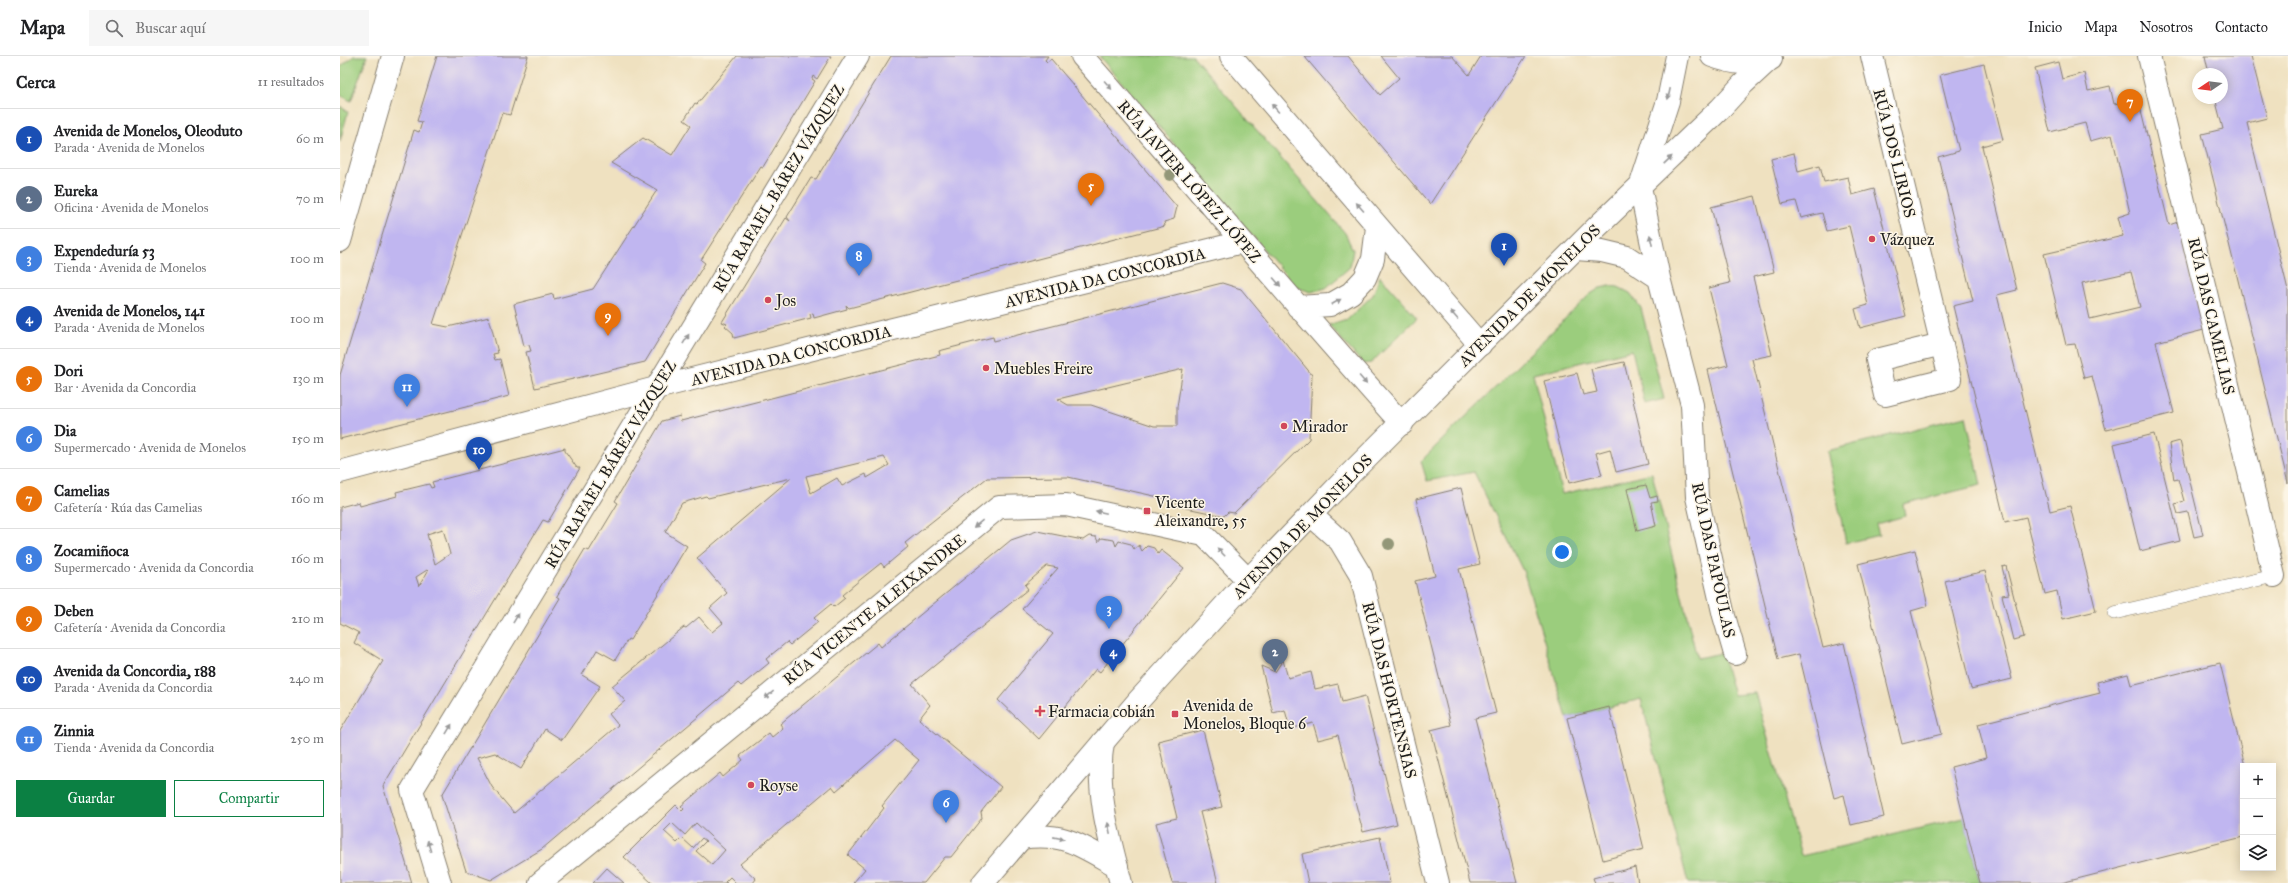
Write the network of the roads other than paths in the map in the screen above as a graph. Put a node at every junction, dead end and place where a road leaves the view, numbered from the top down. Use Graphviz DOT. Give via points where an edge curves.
graph roads {
  1 [pos="394,56"];
  2 [pos="858,56"];
  3 [pos="1082,56"];
  4 [pos="1231,56"];
  5 [pos="1677,56"];
  6 [pos="1712,56"];
  7 [pos="1872,56"];
  8 [pos="2149,56"];
  9 [pos="1774,58"];
  10 [pos="1640,187"];
  11 [pos="1377,227"];
  12 [pos="340,241"];
  13 [pos="1242,242"];
  14 [pos="1576,249"];
  15 [pos="1659,278"];
  16 [pos="1298,307"];
  17 [pos="1942,344"];
  18 [pos="1480,345"];
  19 [pos="656,388"];
  20 [pos="1402,424"];
  21 [pos="340,472"];
  22 [pos="1311,515"];
  23 [pos="2274,576"];
  24 [pos="1248,580"];
  25 [pos="2114,613"];
  26 [pos="1735,654"];
  27 [pos="1103,742"];
  28 [pos="1021,838"];
  29 [pos="1119,875"];
  30 [pos="440,883"];
  31 [pos="540,883"];
  32 [pos="983,883"];
  33 [pos="1438,883"];
  1 -- 12 [label="street"];
  19 -- 2 [label="street, RÚA RAFAEL BÁREZ VÁZQUEZ, one-way"];
  3 -- 13 [label="street, RÚA JAVIER LÓPEZ LÓPEZ, one-way"];
  11 -- 4 [label="street, one-way"];
  5 -- 10 [label="street, AVENIDA DE MONELOS, one-way" via="1668,101"];
  6 -- 9 [label="street" via="1729,62 1750,64"];
  7 -- 17 [label="street, RÚA DOS LIRIOS"];
  8 -- 23 [label="street, RÚA DAS CAMELIAS"];
  10 -- 9 [label="street, AVENIDA DE MONELOS, one-way" via="1720,110 1743,84"];
  10 -- 14 [label="street, AVENIDA DE MONELOS"];
  15 -- 10 [label="street, RÚA DAS PAPOULAS, one-way"];
  16 -- 11 [label="street, one-way" via="1330,305 1351,293 1365,278 1373,259"];
  18 -- 11 [label="street, one-way"];
  13 -- 16 [label="street, RÚA JAVIER LÓPEZ LÓPEZ, one-way"];
  13 -- 19 [label="street, AVENIDA DA CONCORDIA"];
  14 -- 15 [label="street" via="1602,251 1627,257"];
  14 -- 18 [label="street, AVENIDA DE MONELOS"];
  15 -- 26 [label="street, RÚA DAS PAPOULAS" via="1692,405 1697,497"];
  16 -- 20 [label="street, RÚA JAVIER LÓPEZ LÓPEZ, one-way"];
  18 -- 20 [label="street, AVENIDA DE MONELOS"];
  19 -- 21 [label="street, AVENIDA DA CONCORDIA"];
  30 -- 19 [label="street, RÚA RAFAEL BÁREZ VÁZQUEZ, one-way" via="412,790"];
  20 -- 22 [label="street, AVENIDA DE MONELOS"];
  22 -- 24 [label="street, AVENIDA DE MONELOS"];
  22 -- 33 [label="street, RÚA DAS HORTENSIAS" via="1340,541 1361,576"];
  23 -- 25 [label="lane"];
  24 -- 27 [label="street, AVENIDA DE MONELOS"];
  24 -- 31 [label="street, RÚA VICENTE ALEIXANDRE, one-way" via="1204,535 1066,505 999,507"];
  27 -- 28 [label="street, AVENIDA DE MONELOS"];
  29 -- 27 [label="street, one-way" via="1101,790 1099,765"];
  28 -- 29 [label="street, one-way" via="1043,835 1065,839 1082,846"];
  28 -- 32 [label="street, AVENIDA DE MONELOS"];
}
